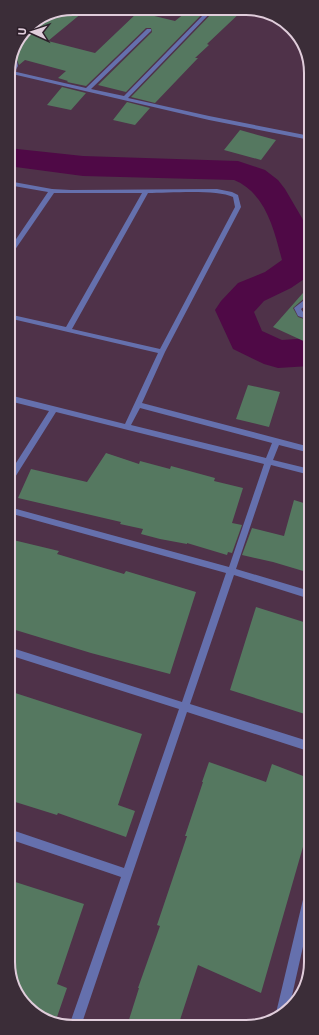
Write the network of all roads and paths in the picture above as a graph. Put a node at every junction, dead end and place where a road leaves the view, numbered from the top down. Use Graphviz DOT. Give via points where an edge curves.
graph roads {
  1 [pos="206,15"];
  2 [pos="149,30"];
  3 [pos="15,72"];
  4 [pos="86,90"];
  5 [pos="125,98"];
  6 [pos="304,137"];
  7 [pos="15,184"];
  8 [pos="52,191"];
  9 [pos="146,192"];
  10 [pos="15,246"];
  11 [pos="304,303"];
  12 [pos="304,316"];
  13 [pos="15,318"];
  14 [pos="68,330"];
  15 [pos="162,352"];
  16 [pos="15,400"];
  17 [pos="139,405"];
  18 [pos="54,409"];
  19 [pos="127,427"];
  20 [pos="276,441"];
  21 [pos="304,448"];
  22 [pos="270,461"];
  23 [pos="304,470"];
  24 [pos="15,471"];
  25 [pos="15,512"];
  26 [pos="232,571"];
  27 [pos="304,593"];
  28 [pos="15,653"];
  29 [pos="185,707"];
  30 [pos="304,745"];
  31 [pos="15,836"];
  32 [pos="128,874"];
  33 [pos="304,917"];
  34 [pos="284,1006"];
  35 [pos="77,1020"];
  1 -- 5 [label="street"];
  2 -- 4 [label="street"];
  3 -- 4 [label="street"];
  4 -- 5 [label="street"];
  5 -- 6 [label="street"];
  7 -- 8 [label="street"];
  8 -- 9 [label="street"];
  8 -- 10 [label="street"];
  9 -- 14 [label="street"];
  9 -- 15 [label="street" via="217,191 236,196 238,202 230,223"];
  11 -- 12 [label="street" via="297,308"];
  13 -- 14 [label="street"];
  14 -- 15 [label="street"];
  15 -- 17 [label="street"];
  16 -- 18 [label="street"];
  17 -- 19 [label="street"];
  17 -- 20 [label="street"];
  18 -- 19 [label="street"];
  18 -- 24 [label="street"];
  19 -- 22 [label="street"];
  20 -- 21 [label="street"];
  20 -- 22 [label="street"];
  22 -- 23 [label="street"];
  22 -- 26 [label="street"];
  25 -- 26 [label="street"];
  26 -- 27 [label="street"];
  26 -- 29 [label="street"];
  28 -- 29 [label="street"];
  29 -- 30 [label="street"];
  29 -- 32 [label="street"];
  31 -- 32 [label="street"];
  32 -- 35 [label="street"];
  33 -- 34 [label="street"];
}
